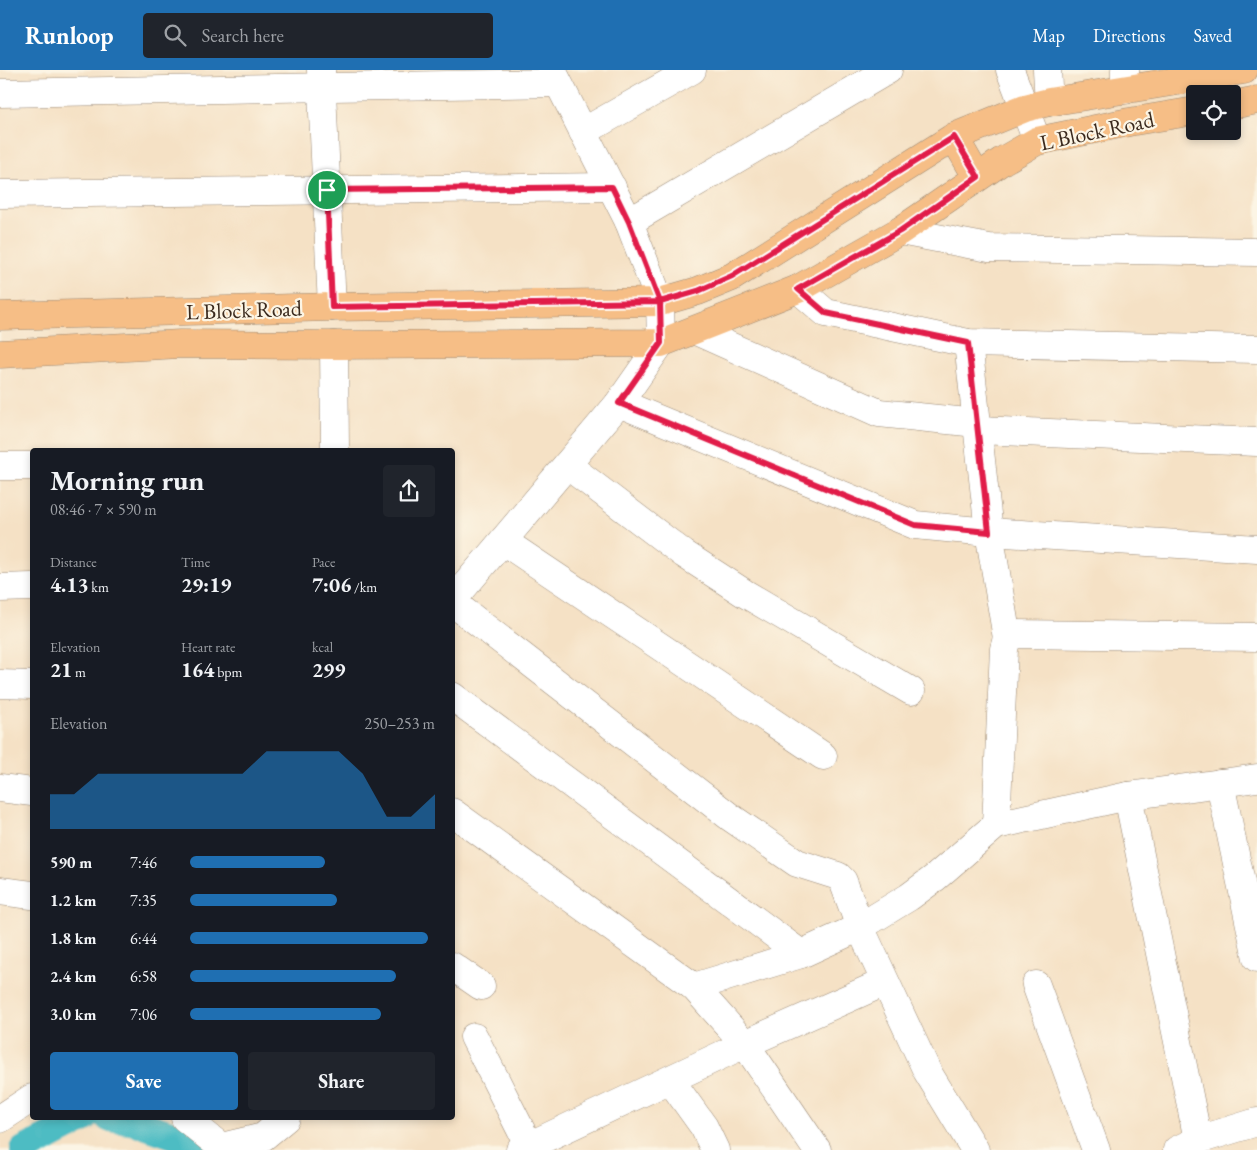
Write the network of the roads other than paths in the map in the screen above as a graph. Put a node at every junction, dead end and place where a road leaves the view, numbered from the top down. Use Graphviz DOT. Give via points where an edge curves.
graph roads {
  1 [pos="692,70"];
  2 [pos="888,70"];
  3 [pos="1010,70"];
  4 [pos="1048,70"];
  5 [pos="1244,70"];
  6 [pos="555,76"];
  7 [pos="322,79"];
  8 [pos="1125,80"];
  9 [pos="0,93"];
  10 [pos="1257,100"];
  11 [pos="1241,103"];
  12 [pos="1037,105"];
  13 [pos="1186,112"];
  14 [pos="583,132"];
  15 [pos="954,137"];
  16 [pos="1038,141"];
  17 [pos="978,177"];
  18 [pos="612,187"];
  19 [pos="327,190"];
  20 [pos="0,194"];
  21 [pos="629,222"];
  22 [pos="900,231"];
  23 [pos="1257,252"];
  24 [pos="798,289"];
  25 [pos="660,302"];
  26 [pos="332,307"];
  27 [pos="0,316"];
  28 [pos="696,331"];
  29 [pos="661,343"];
  30 [pos="968,343"];
  31 [pos="334,345"];
  32 [pos="1257,349"];
  33 [pos="0,354"];
  34 [pos="619,403"];
  35 [pos="978,426"];
  36 [pos="1257,442"];
  37 [pos="335,448"];
  38 [pos="567,465"];
  39 [pos="0,466"];
  40 [pos="30,466"];
  41 [pos="989,532"];
  42 [pos="503,541"];
  43 [pos="1257,549"];
  44 [pos="30,587"];
  45 [pos="0,588"];
  46 [pos="455,597"];
  47 [pos="455,603"];
  48 [pos="1257,637"];
  49 [pos="1006,638"];
  50 [pos="0,684"];
  51 [pos="30,685"];
  52 [pos="911,691"];
  53 [pos="455,698"];
  54 [pos="823,756"];
  55 [pos="1257,778"];
  56 [pos="1220,784"];
  57 [pos="0,788"];
  58 [pos="30,792"];
  59 [pos="1128,796"];
  60 [pos="455,814"];
  61 [pos="996,825"];
  62 [pos="0,891"];
  63 [pos="30,895"];
  64 [pos="860,927"];
  65 [pos="801,954"];
  66 [pos="1257,958"];
  67 [pos="455,968"];
  68 [pos="886,982"];
  69 [pos="1036,985"];
  70 [pos="481,986"];
  71 [pos="694,987"];
  72 [pos="474,1037"];
  73 [pos="746,1044"];
  74 [pos="671,1080"];
  75 [pos="30,1099"];
  76 [pos="0,1119"];
  77 [pos="187,1120"];
  78 [pos="284,1120"];
  79 [pos="1254,1130"];
  80 [pos="1188,1145"];
  81 [pos="807,1147"];
  82 [pos="524,1148"];
  83 [pos="715,1150"];
  84 [pos="975,1150"];
  85 [pos="1096,1150"];
  1 -- 14 [label="street"];
  2 -- 21 [label="street"];
  3 -- 12 [label="street"];
  4 -- 12 [label="street"];
  5 -- 8 [label="main road, L Block Road"];
  6 -- 7 [label="street"];
  6 -- 14 [label="street"];
  7 -- 9 [label="street"];
  7 -- 19 [label="street"];
  8 -- 12 [label="main road, L Block Road"];
  10 -- 11 [label="main road"];
  12 -- 15 [label="main road, L Block Road"];
  12 -- 16 [label="street"];
  13 -- 16 [label="main road, L Block Road"];
  14 -- 18 [label="street"];
  15 -- 17 [label="main road"];
  15 -- 25 [label="main road, L Block Road" via="732,276 698,291"];
  16 -- 17 [label="main road, L Block Road"];
  17 -- 22 [label="main road, L Block Road"];
  18 -- 19 [label="street"];
  18 -- 21 [label="street"];
  19 -- 20 [label="street"];
  19 -- 26 [label="street"];
  21 -- 25 [label="street"];
  22 -- 23 [label="street" via="989,248"];
  22 -- 24 [label="main road, L Block Road"];
  24 -- 28 [label="main road, L Block Road"];
  24 -- 30 [label="street" via="826,313"];
  25 -- 26 [label="main road, L Block Road"];
  25 -- 29 [label="street"];
  26 -- 27 [label="main road, L Block Road"];
  28 -- 29 [label="main road, L Block Road"];
  28 -- 35 [label="street" via="879,413"];
  29 -- 31 [label="main road, L Block Road"];
  29 -- 34 [label="street"];
  30 -- 32 [label="street"];
  30 -- 35 [label="street"];
  31 -- 33 [label="main road, L Block Road" via="180,344"];
  31 -- 37 [label="street"];
  34 -- 38 [label="street"];
  34 -- 41 [label="street" via="915,525"];
  35 -- 36 [label="street"];
  35 -- 41 [label="street"];
  38 -- 42 [label="street"];
  38 -- 52 [label="street" via="684,554 752,598"];
  39 -- 40 [label="street"];
  41 -- 43 [label="street"];
  41 -- 49 [label="street"];
  42 -- 46 [label="street"];
  42 -- 54 [label="street"];
  44 -- 45 [label="street"];
  47 -- 64 [label="street" via="730,817 798,863 838,876"];
  48 -- 49 [label="street" via="1014,634"];
  49 -- 61 [label="street"];
  50 -- 51 [label="street"];
  53 -- 65 [label="street"];
  55 -- 56 [label="street"];
  56 -- 59 [label="street"];
  56 -- 66 [label="street"];
  57 -- 58 [label="street"];
  59 -- 61 [label="street"];
  59 -- 80 [label="street"];
  60 -- 71 [label="street"];
  61 -- 64 [label="street" via="936,877"];
  62 -- 63 [label="street"];
  64 -- 65 [label="street"];
  64 -- 68 [label="street"];
  65 -- 71 [label="street"];
  67 -- 70 [label="street"];
  68 -- 73 [label="street"];
  68 -- 84 [label="street" via="927,1071"];
  69 -- 85 [label="street"];
  71 -- 73 [label="street"];
  72 -- 82 [label="street"];
  73 -- 74 [label="street"];
  73 -- 81 [label="street"];
  74 -- 82 [label="street"];
  74 -- 83 [label="street" via="704,1127"];
  75 -- 76 [label="street"];
  77 -- 78 [label="street" via="221,1147 263,1137"];
  79 -- 80 [label="street"];
}
